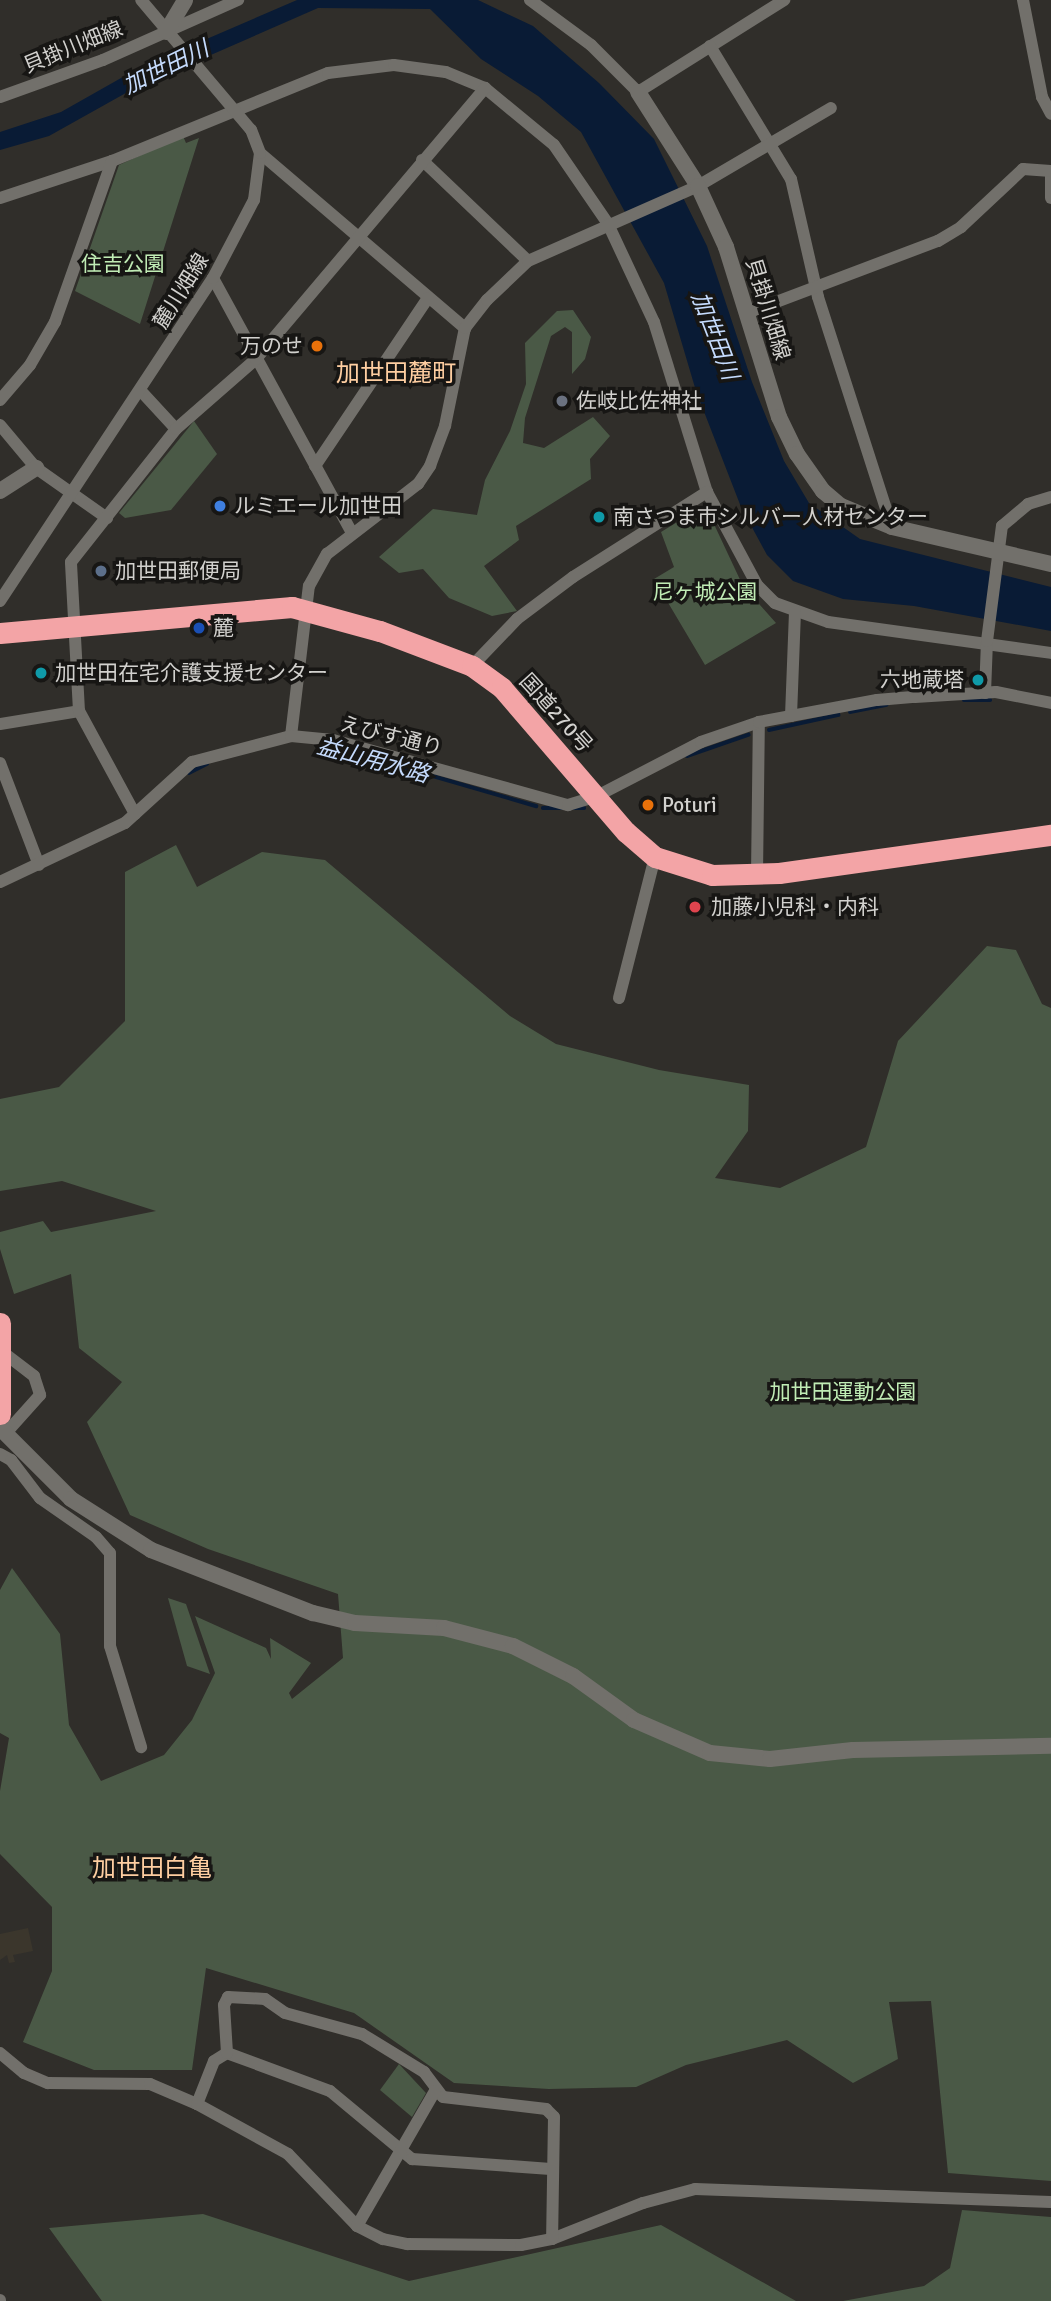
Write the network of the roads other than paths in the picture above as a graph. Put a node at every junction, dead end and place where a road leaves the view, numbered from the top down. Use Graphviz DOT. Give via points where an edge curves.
graph roads {
  1 [pos="141,0"];
  2 [pos="185,0"];
  3 [pos="238,0"];
  4 [pos="530,0"];
  5 [pos="784,0"];
  6 [pos="1023,0"];
  7 [pos="168,35"];
  8 [pos="710,46"];
  9 [pos="485,88"];
  10 [pos="638,92"];
  11 [pos="0,97"];
  12 [pos="234,104"];
  13 [pos="831,108"];
  14 [pos="1051,114"];
  15 [pos="771,144"];
  16 [pos="260,153"];
  17 [pos="422,160"];
  18 [pos="112,161"];
  19 [pos="1051,173"];
  20 [pos="695,188"];
  21 [pos="0,198"];
  22 [pos="1051,198"];
  23 [pos="612,222"];
  24 [pos="356,237"];
  25 [pos="528,261"];
  26 [pos="213,278"];
  27 [pos="818,286"];
  28 [pos="428,298"];
  29 [pos="747,313"];
  30 [pos="465,328"];
  31 [pos="256,359"];
  32 [pos="140,390"];
  33 [pos="0,400"];
  34 [pos="0,425"];
  35 [pos="176,429"];
  36 [pos="315,466"];
  37 [pos="36,468"];
  38 [pos="0,491"];
  39 [pos="72,492"];
  40 [pos="707,492"];
  41 [pos="1051,497"];
  42 [pos="107,518"];
  43 [pos="892,527"];
  44 [pos="352,533"];
  45 [pos="1002,554"];
  46 [pos="1051,564"];
  47 [pos="0,601"];
  48 [pos="304,608"];
  49 [pos="796,612"];
  50 [pos="74,626"];
  51 [pos="0,634"];
  52 [pos="987,638"];
  53 [pos="1051,653"];
  54 [pos="472,666"];
  55 [pos="985,693"];
  56 [pos="1051,703"];
  57 [pos="79,711"];
  58 [pos="790,716"];
  59 [pos="759,722"];
  60 [pos="0,724"];
  61 [pos="291,736"];
  62 [pos="0,763"];
  63 [pos="597,796"];
  64 [pos="135,814"];
  65 [pos="1051,835"];
  66 [pos="656,857"];
  67 [pos="39,866"];
  68 [pos="757,875"];
  69 [pos="0,882"];
  70 [pos="619,998"];
  71 [pos="0,1323"];
  72 [pos="0,1350"];
  73 [pos="2,1426"];
  74 [pos="0,1454"];
  75 [pos="1051,1746"];
  76 [pos="141,1747"];
  77 [pos="0,2053"];
  78 [pos="227,2053"];
  79 [pos="435,2091"];
  80 [pos="197,2104"];
  81 [pos="402,2153"];
  82 [pos="551,2169"];
  83 [pos="1051,2202"];
  84 [pos="357,2226"];
  85 [pos="552,2239"];
  1 -- 7 [label="street"];
  2 -- 7 [label="street"];
  3 -- 7 [label="street, 貝掛川畑線"];
  4 -- 10 [label="street, 貝掛川畑線" via="591,45"];
  5 -- 8 [label="street"];
  6 -- 14 [label="street" via="1042,96"];
  7 -- 11 [label="street, 貝掛川畑線"];
  7 -- 12 [label="street"];
  8 -- 10 [label="street"];
  8 -- 15 [label="street"];
  9 -- 12 [label="street" via="446,72 376,65 328,73"];
  9 -- 17 [label="street"];
  9 -- 23 [label="street" via="554,145"];
  10 -- 20 [label="street, 貝掛川畑線"];
  12 -- 16 [label="street"];
  12 -- 18 [label="street"];
  13 -- 15 [label="street"];
  15 -- 20 [label="street"];
  15 -- 27 [label="street" via="800,205"];
  16 -- 24 [label="street"];
  16 -- 26 [label="street, 麓川畑線" via="254,200"];
  17 -- 24 [label="street"];
  17 -- 25 [label="street"];
  18 -- 21 [label="street"];
  18 -- 33 [label="street" via="55,321 30,365"];
  19 -- 22 [label="street"];
  19 -- 27 [label="street" via="1023,169 961,228"];
  20 -- 23 [label="street"];
  20 -- 29 [label="street, 貝掛川畑線" via="726,247"];
  23 -- 25 [label="street"];
  23 -- 40 [label="street" via="654,322"];
  24 -- 28 [label="street"];
  24 -- 31 [label="street"];
  25 -- 30 [label="street"];
  26 -- 31 [label="street"];
  26 -- 32 [label="street, 麓川畑線"];
  27 -- 29 [label="street"];
  27 -- 43 [label="street"];
  28 -- 30 [label="street"];
  28 -- 36 [label="street"];
  29 -- 43 [label="street, 貝掛川畑線" via="779,417 809,473 841,506"];
  30 -- 44 [label="street" via="445,426 430,466 418,484"];
  31 -- 35 [label="street"];
  31 -- 36 [label="street"];
  32 -- 35 [label="street"];
  32 -- 39 [label="street, 麓川畑線"];
  34 -- 37 [label="street"];
  35 -- 42 [label="street"];
  36 -- 44 [label="street"];
  37 -- 38 [label="street"];
  37 -- 39 [label="street"];
  39 -- 42 [label="street"];
  39 -- 47 [label="street, 麓川畑線"];
  40 -- 49 [label="street" via="757,585 775,603"];
  40 -- 54 [label="street" via="573,577 517,619"];
  41 -- 45 [label="street" via="1013,515 1002,526"];
  42 -- 50 [label="street" via="71,562"];
  43 -- 45 [label="street, 貝掛川畑線"];
  44 -- 48 [label="street" via="316,569"];
  45 -- 46 [label="street, 貝掛川畑線"];
  45 -- 52 [label="street"];
  48 -- 50 [label="highway, 国道270号" via="250,608"];
  48 -- 54 [label="highway, 国道270号"];
  48 -- 61 [label="street"];
  49 -- 52 [label="street" via="828,622"];
  49 -- 58 [label="street"];
  50 -- 51 [label="highway, 国道270号"];
  50 -- 57 [label="street"];
  52 -- 53 [label="street"];
  52 -- 55 [label="street"];
  54 -- 63 [label="highway, 国道270号" via="522,708"];
  55 -- 56 [label="street, えびす通り"];
  55 -- 58 [label="street, えびす通り" via="877,700"];
  57 -- 60 [label="street"];
  57 -- 64 [label="street"];
  58 -- 59 [label="street, えびす通り"];
  59 -- 63 [label="street, えびす通り" via="701,742"];
  59 -- 68 [label="street"];
  61 -- 63 [label="street, えびす通り" via="333,740 568,805"];
  61 -- 64 [label="street, えびす通り" via="192,762"];
  62 -- 67 [label="street"];
  63 -- 66 [label="highway, 国道270号" via="626,832"];
  64 -- 67 [label="street, えびす通り"];
  65 -- 68 [label="highway, 国道270号"];
  66 -- 68 [label="highway, 国道270号" via="712,875"];
  66 -- 70 [label="street"];
  67 -- 69 [label="street, えびす通り"];
  71 -- 73 [label="highway"];
  72 -- 73 [label="street" via="34,1376 40,1395"];
  73 -- 75 [label="street" via="71,1499 150,1550 313,1613 355,1623 444,1628 513,1646 545,1659 656,1732 710,1753 770,1759 853,1750"];
  74 -- 76 [label="street" via="11,1460 40,1498 96,1537 110,1553 110,1646"];
  77 -- 80 [label="street" via="24,2073 48,2083 150,2084"];
  78 -- 79 [label="street" via="224,2005 228,1997 265,1999 285,2013 362,2034 424,2072"];
  78 -- 80 [label="street" via="214,2061"];
  78 -- 81 [label="street" via="330,2091"];
  79 -- 81 [label="street"];
  79 -- 82 [label="street" via="443,2097 546,2109 554,2117"];
  80 -- 84 [label="street" via="288,2154"];
  81 -- 82 [label="street" via="412,2159"];
  81 -- 84 [label="street"];
  82 -- 85 [label="street"];
  83 -- 85 [label="street" via="695,2189 643,2203"];
  84 -- 85 [label="street" via="383,2239 408,2244 486,2247"];
}
